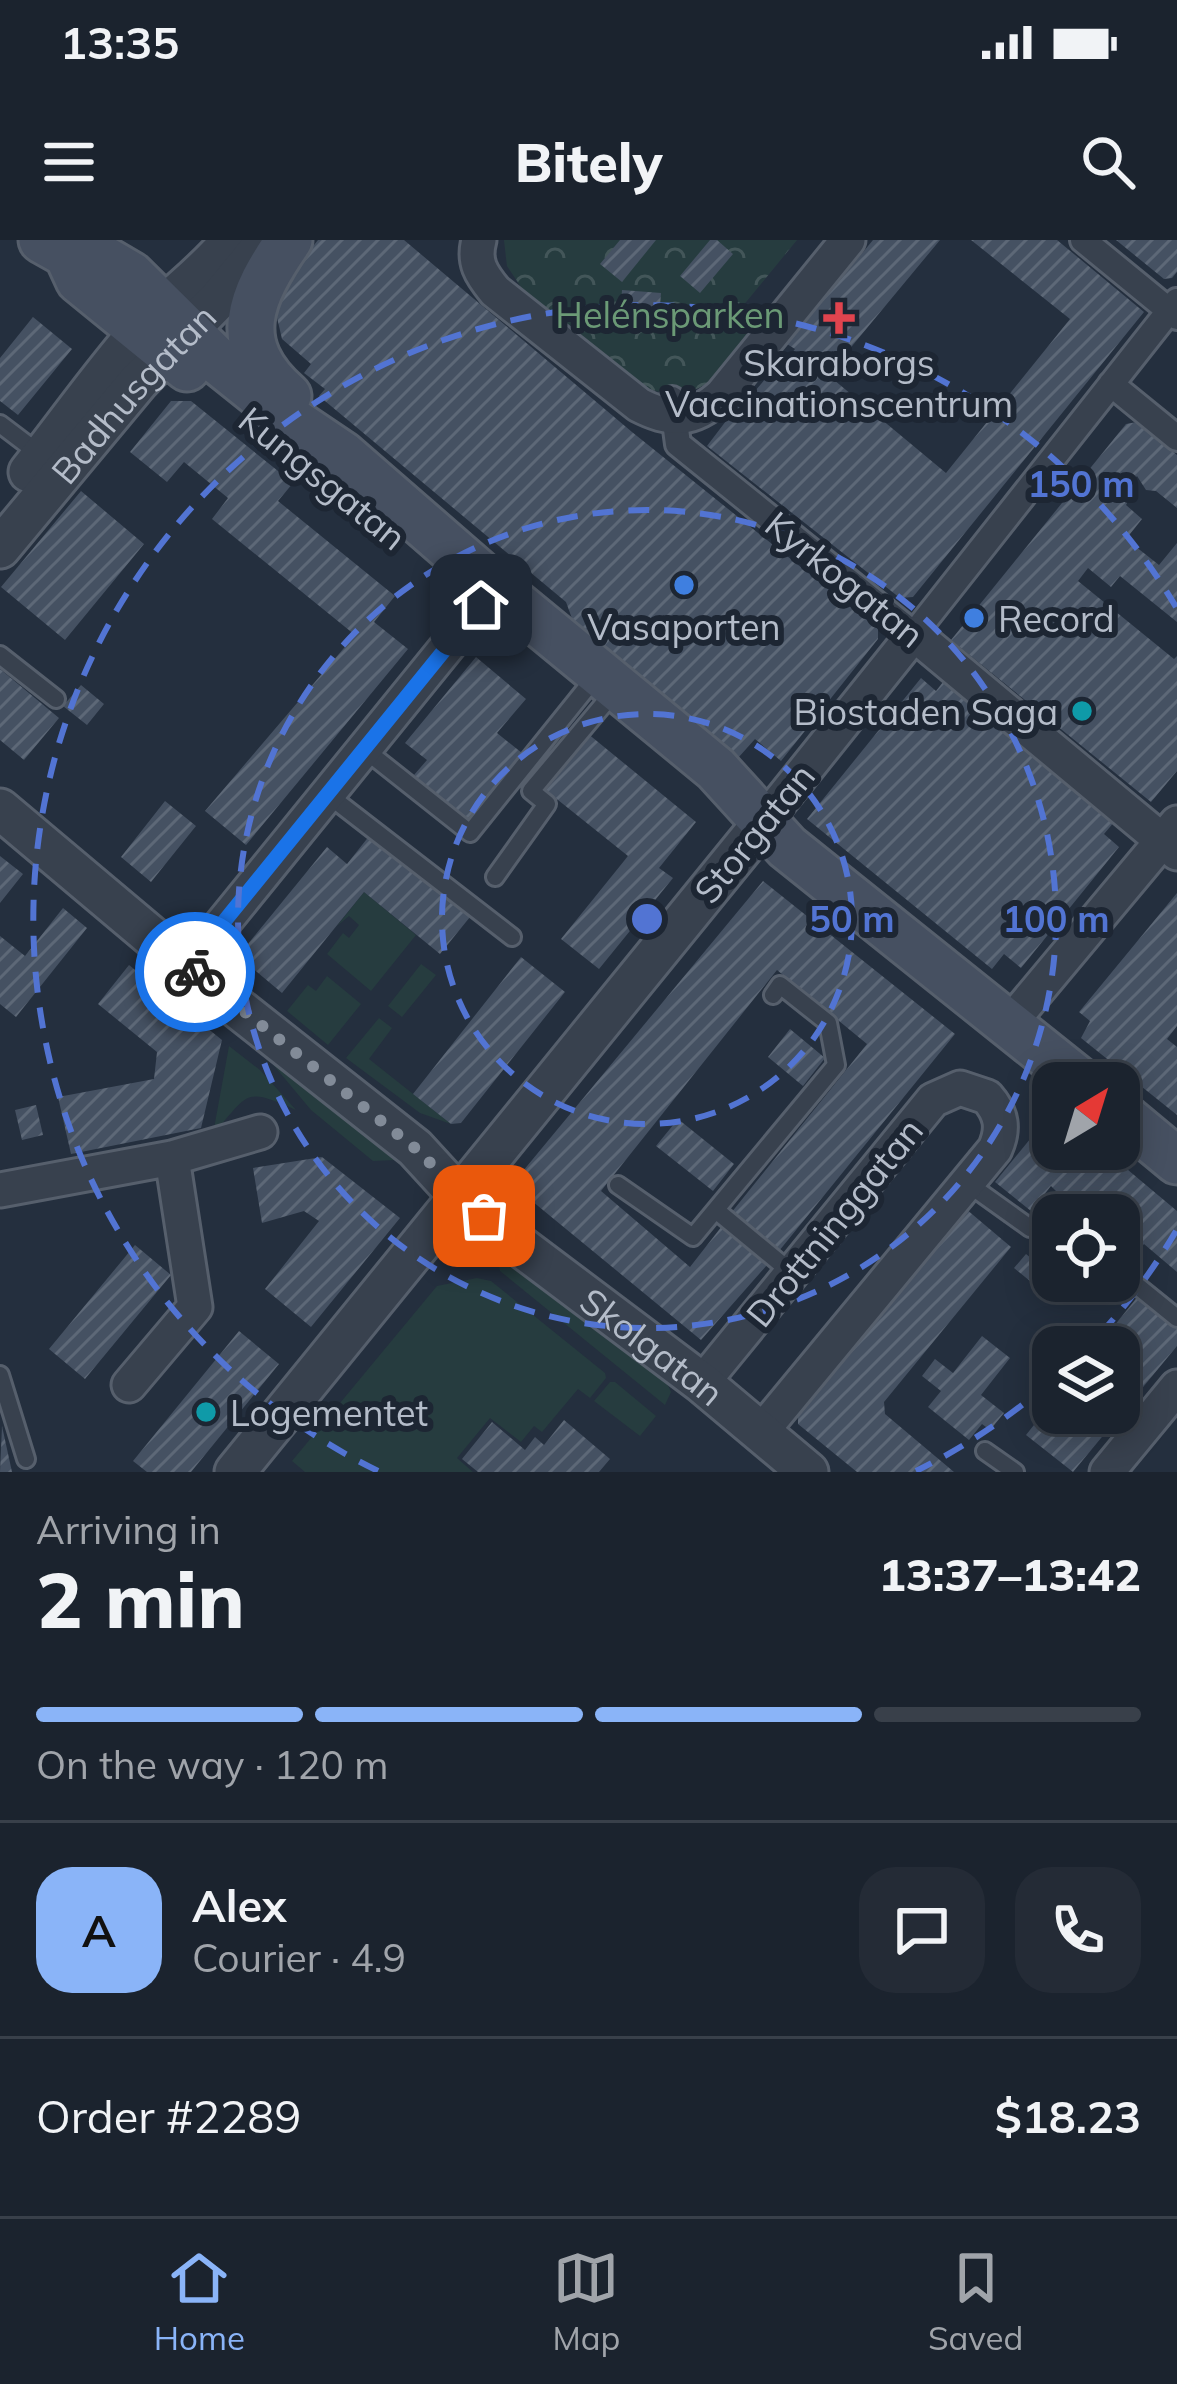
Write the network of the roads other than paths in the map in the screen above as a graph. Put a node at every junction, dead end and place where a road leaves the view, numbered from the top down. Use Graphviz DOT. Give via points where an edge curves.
graph roads {
  1 [pos="232,240"];
  2 [pos="267,240"];
  3 [pos="289,240"];
  4 [pos="479,240"];
  5 [pos="848,240"];
  6 [pos="1083,240"];
  7 [pos="54,247"];
  8 [pos="1174,309"];
  9 [pos="165,329"];
  10 [pos="1111,384"];
  11 [pos="675,420"];
  12 [pos="0,424"];
  13 [pos="1177,438"];
  14 [pos="343,455"];
  15 [pos="42,456"];
  16 [pos="0,510"];
  17 [pos="0,548"];
  18 [pos="481,605"];
  19 [pos="914,634"];
  20 [pos="0,655"];
  21 [pos="594,698"];
  22 [pos="56,699"];
  23 [pos="364,749"];
  24 [pos="327,794"];
  25 [pos="0,809"];
  26 [pos="762,824"];
  27 [pos="1172,839"];
  28 [pos="495,877"];
  29 [pos="512,937"];
  30 [pos="188,966"];
  31 [pos="773,995"];
  32 [pos="1010,1023"];
  33 [pos="1057,1062"];
  34 [pos="1140,1130"];
  35 [pos="260,1132"];
  36 [pos="172,1158"];
  37 [pos="1177,1161"];
  38 [pos="967,1183"];
  39 [pos="618,1185"];
  40 [pos="0,1190"];
  41 [pos="459,1196"];
  42 [pos="717,1211"];
  43 [pos="1032,1227"];
  44 [pos="792,1273"];
  45 [pos="1140,1288"];
  46 [pos="1177,1318"];
  47 [pos="0,1375"];
  48 [pos="702,1383"];
  49 [pos="129,1385"];
  50 [pos="1176,1390"];
  51 [pos="761,1432"];
  52 [pos="985,1451"];
  53 [pos="26,1459"];
  54 [pos="235,1472"];
  55 [pos="808,1472"];
  56 [pos="1015,1472"];
  57 [pos="1107,1472"];
  1 -- 9 [label="street, Badhusgatan"];
  2 -- 9 [label="street, Badhusgatan"];
  3 -- 14 [label="main road, Kungsgatan" via="254,296 250,343 273,383"];
  4 -- 11 [label="street" via="480,273 495,291 639,405"];
  5 -- 11 [label="street" via="722,395"];
  6 -- 8 [label="street"];
  7 -- 9 [label="main road" via="97,255 130,274"];
  8 -- 10 [label="street, Storgatan"];
  9 -- 14 [label="main road, Kungsgatan"];
  9 -- 15 [label="street, Badhusgatan" via="101,374"];
  9 -- 17 [label="street, Badhusgatan"];
  9 -- 18 [label="main road, Kungsgatan"];
  10 -- 13 [label="street"];
  10 -- 19 [label="street, Storgatan"];
  11 -- 19 [label="street, Kyrkogatan"];
  12 -- 15 [label="lane"];
  14 -- 26 [label="main road, Kungsgatan" via="716,770"];
  15 -- 16 [label="street, Badhusgatan"];
  18 -- 21 [label="main road, Kungsgatan"];
  18 -- 23 [label="street"];
  19 -- 26 [label="street, Storgatan"];
  19 -- 27 [label="street, Kyrkogatan"];
  20 -- 22 [label="lane"];
  21 -- 23 [label="lane" via="470,833"];
  21 -- 26 [label="main road, Kungsgatan"];
  21 -- 28 [label="lane" via="531,791 547,804"];
  23 -- 24 [label="street"];
  24 -- 29 [label="lane"];
  24 -- 30 [label="street"];
  25 -- 30 [label="street, Skolgatan"];
  26 -- 32 [label="main road, Kungsgatan"];
  26 -- 41 [label="street, Storgatan"];
  27 -- 32 [label="street"];
  30 -- 41 [label="street, Skolgatan" via="415,1148"];
  31 -- 42 [label="lane" via="780,985 828,1022 836,1065"];
  32 -- 33 [label="main road, Kungsgatan"];
  34 -- 37 [label="main road"];
  35 -- 36 [label="street"];
  36 -- 40 [label="street"];
  36 -- 49 [label="street" via="195,1307"];
  38 -- 43 [label="lane"];
  38 -- 44 [label="street, Drottninggatan" via="1001,1128 987,1097 960,1088 934,1100"];
  38 -- 51 [label="street, Drottninggatan"];
  39 -- 42 [label="lane" via="693,1237"];
  41 -- 48 [label="street, Skolgatan"];
  41 -- 54 [label="street, Storgatan"];
  42 -- 44 [label="lane"];
  44 -- 48 [label="street, Drottninggatan"];
  45 -- 46 [label="lane"];
  47 -- 53 [label="lane"];
  48 -- 51 [label="street, Skolgatan"];
  50 -- 57 [label="street"];
  51 -- 55 [label="street, Skolgatan"];
  52 -- 56 [label="lane"];
}
